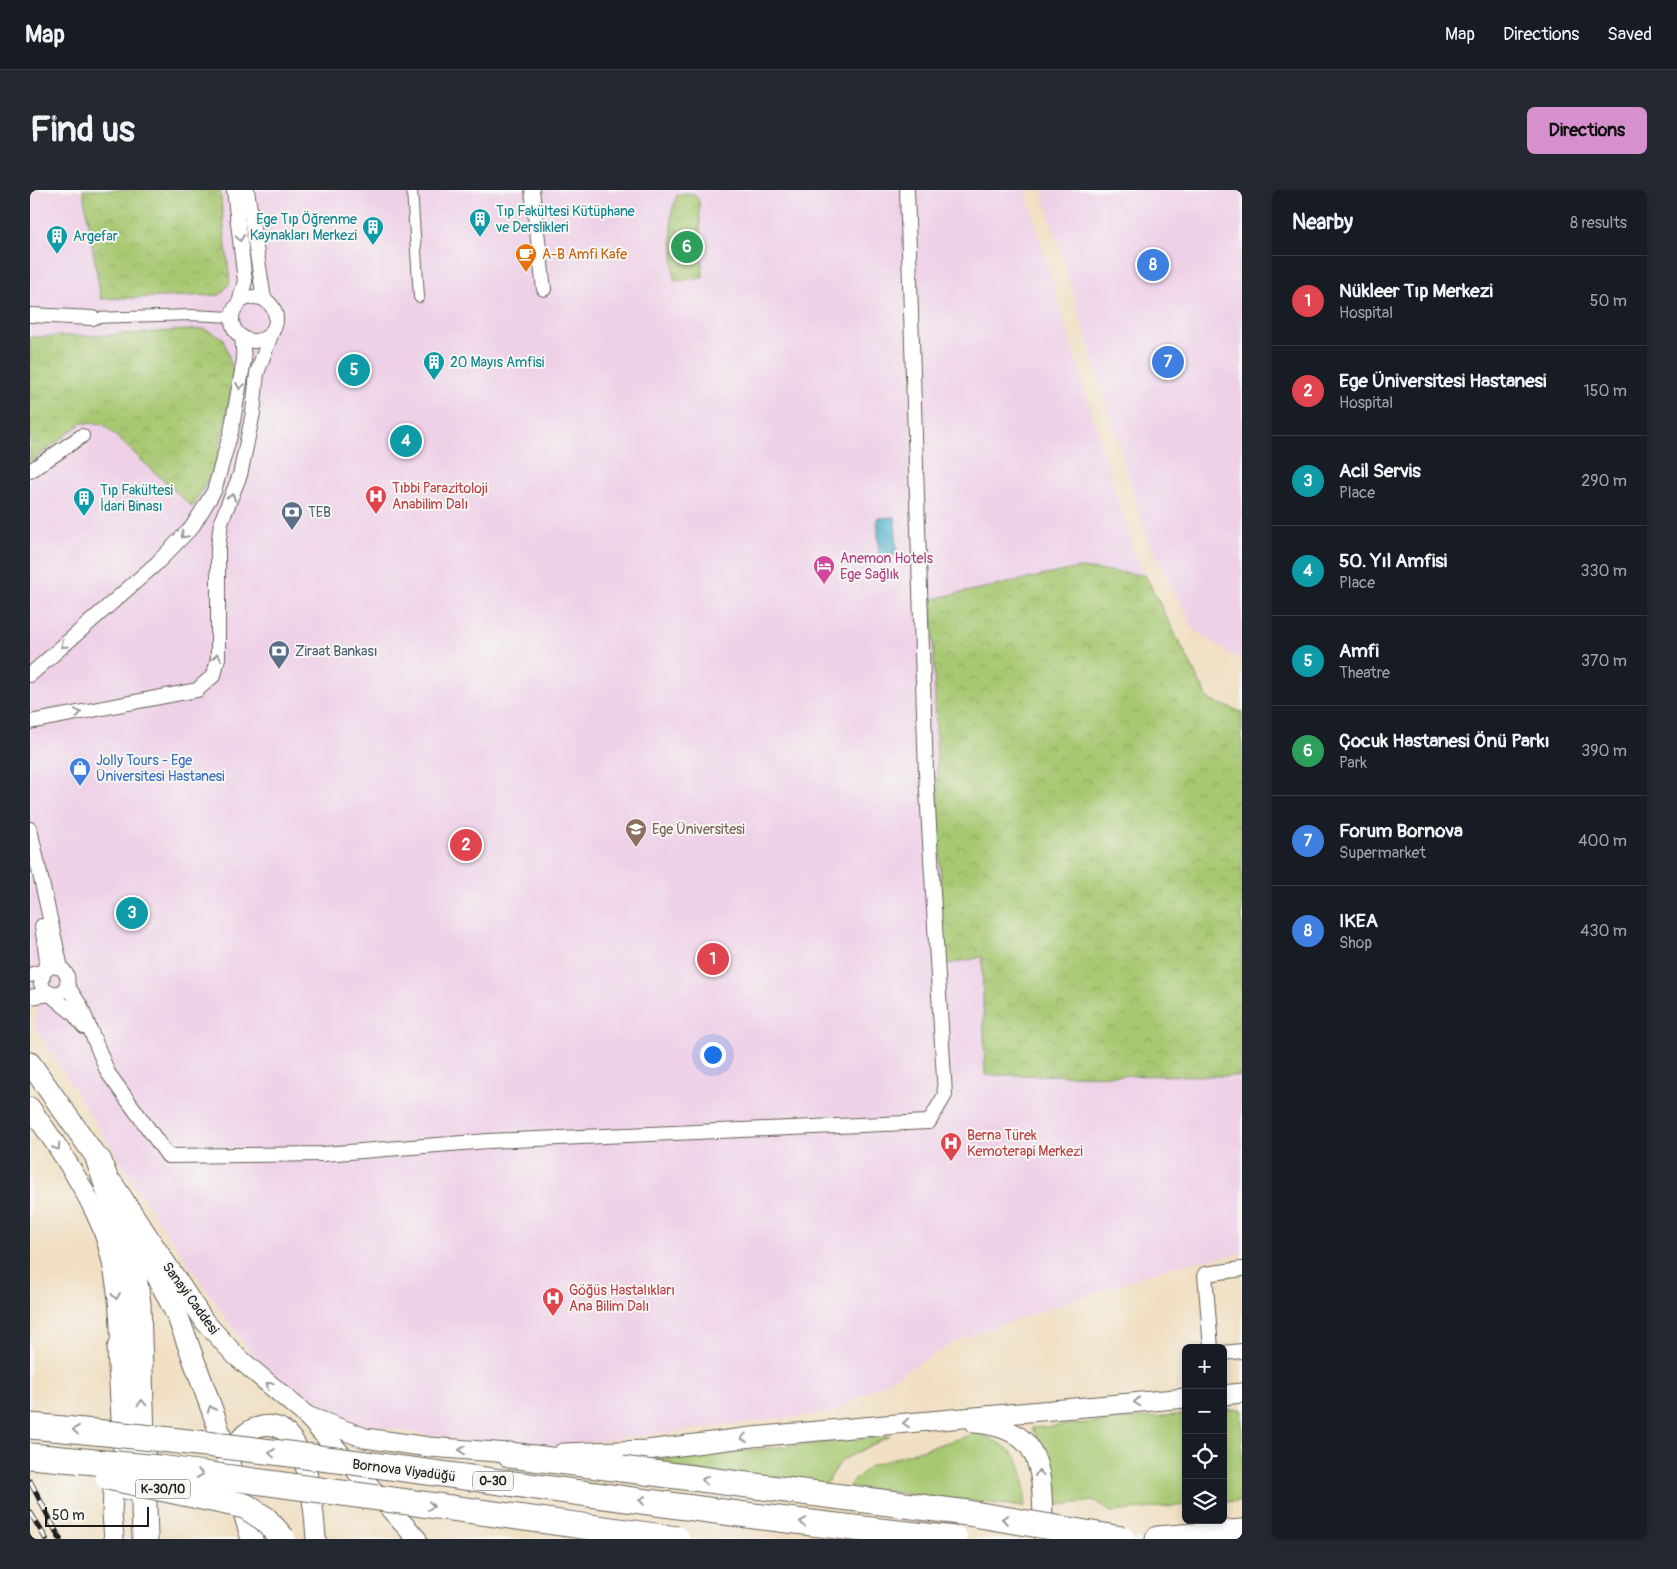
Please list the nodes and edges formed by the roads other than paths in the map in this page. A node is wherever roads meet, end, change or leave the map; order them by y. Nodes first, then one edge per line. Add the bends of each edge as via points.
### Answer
1 (234, 190) edge
2 (247, 190) edge
3 (412, 190) edge
4 (532, 190) edge
5 (907, 190) edge
6 (544, 289) dead end
7 (420, 297) dead end
8 (264, 299) junction
9 (239, 302) junction
10 (30, 315) edge
11 (232, 317) junction
12 (93, 318) joint
13 (272, 332) junction
14 (242, 337) junction
15 (82, 436) dead end
16 (30, 471) edge
17 (30, 675) edge
18 (30, 722) edge
19 (30, 829) edge
20 (30, 864) edge
21 (61, 968) junction
22 (37, 973) edge
23 (68, 985) junction
24 (50, 994) junction
25 (30, 997) edge
26 (92, 1038) junction
27 (30, 1063) edge
28 (30, 1107) edge
29 (99, 1161) junction
30 (1242, 1269) edge
31 (1211, 1344) edge
32 (120, 1349) junction
33 (1242, 1351) edge
34 (1227, 1353) edge
35 (1242, 1393) edge
36 (1227, 1395) edge
37 (1182, 1398) edge
38 (307, 1416) junction
39 (942, 1420) junction
40 (30, 1426) edge
41 (510, 1455) junction
42 (30, 1456) edge
43 (30, 1460) edge
44 (230, 1471) junction
45 (1242, 1532) edge
46 (114, 1539) edge
47 (129, 1539) edge
48 (145, 1539) edge
49 (252, 1539) edge
50 (283, 1539) edge
51 (316, 1539) edge
52 (417, 1539) edge
53 (677, 1539) edge
54 (956, 1539) edge
55 (1044, 1539) edge
56 (1122, 1539) edge
57 (1158, 1539) edge

1 -> 9 street via 245,281
2 - 8 street
3 - 7 street
4 - 6 street
5 - 26 street via 926,774 945,1095 929,1122 488,1142 324,1154 168,1156 108,1073
8 - 9 street via 248,297
8 - 13 street via 276,314
9 - 11 street
10 - 12 street
11 - 12 street
11 - 14 street via 233,327
13 - 14 street via 261,340
18 -> 13 street via 197,690 214,675 218,658 221,522 240,475 253,413 257,374
14 -> 17 street via 244,360 231,432 214,491 192,527 157,564
15 - 16 street
19 - 21 street
20 - 22 street via 47,950 47,960
21 - 22 street via 52,966
21 - 23 street via 68,976
22 - 24 street
23 - 24 street via 59,994
23 - 26 street via 80,1005
24 - 25 street
24 - 26 street via 74,1014
27 - 29 main road
28 -> 32 main road via 97,1216 110,1254
38 -> 29 main road, Sanayi Caddesi via 236,1356 205,1322
44 -> 29 main road via 215,1418 178,1317
48 -> 29 highway via 138,1304 131,1255
30 - 31 street via 1205,1274
32 - 46 main road via 112,1514
32 - 47 highway
33 - 34 street
35 - 36 main road
37 -> 39 main road
41 -> 38 main road via 365,1438
38 - 52 main road
39 -> 41 main road via 647,1450
55 -> 39 main road via 1038,1463 1030,1446 1007,1429
54 -> 40 highway, Bornova Viyadüğü / O-30, bridge
56 -> 41 highway, bridge via 968,1513
42 -> 53 highway, bridge via 160,1468
43 - 50 highway, K-30/10, bridge via 245,1506 265,1519
44 - 49 main road
44 - 51 main road via 237,1441 248,1432 269,1425 280,1428 300,1452 308,1471
45 - 57 highway

